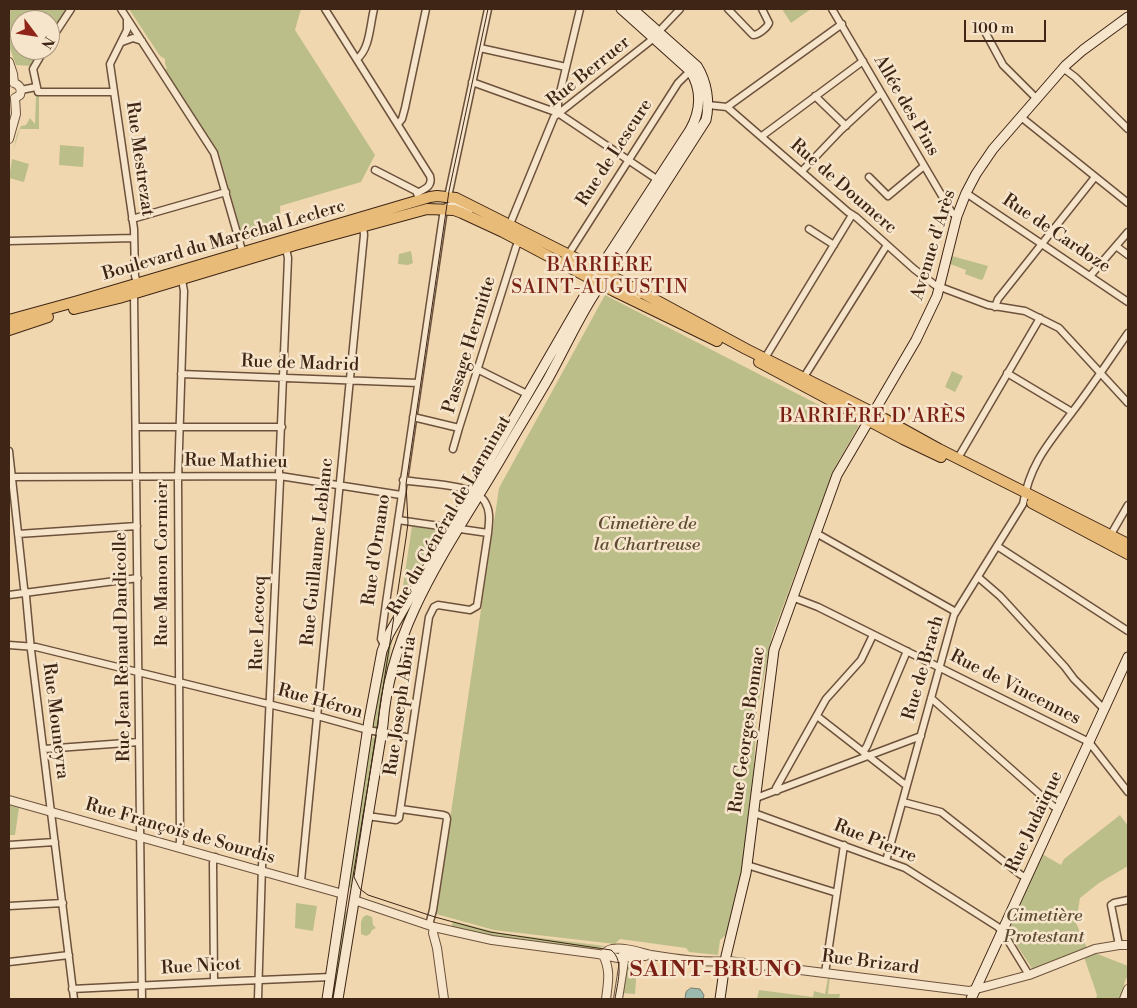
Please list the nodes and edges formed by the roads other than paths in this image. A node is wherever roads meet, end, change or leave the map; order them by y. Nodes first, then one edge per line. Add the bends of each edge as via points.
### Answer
1 (70, 9) edge
2 (120, 9) edge
3 (325, 9) edge
4 (374, 9) edge
5 (426, 9) edge
6 (488, 9) edge
7 (580, 9) edge
8 (621, 9) edge
9 (633, 9) edge
10 (680, 9) edge
11 (728, 9) edge
12 (762, 9) edge
13 (832, 9) edge
14 (643, 12) edge
15 (1128, 17) edge
16 (127, 19) junction
17 (842, 24) junction
18 (60, 25) edge
19 (983, 28) dead end
20 (656, 34) junction
21 (122, 42) junction
22 (143, 42) junction
23 (480, 48) junction
24 (357, 59) junction
25 (38, 60) edge
26 (863, 61) junction
27 (9, 62) edge
28 (566, 67) junction
29 (1063, 68) junction
30 (690, 71) junction
31 (472, 82) junction
32 (11, 84) edge
33 (36, 87) junction
34 (21, 90) junction
35 (114, 92) junction
36 (881, 93) junction
37 (815, 96) junction
38 (12, 97) edge
39 (1037, 99) junction
40 (708, 105) junction
41 (727, 107) junction
42 (558, 113) junction
43 (1021, 117) junction
44 (398, 124) junction
45 (846, 126) junction
46 (1128, 129) edge
47 (762, 136) junction
48 (9, 139) edge
49 (628, 161) junction
50 (924, 166) junction
51 (375, 170) dead end
52 (802, 171) junction
53 (869, 177) dead end
54 (1095, 177) junction
55 (658, 180) junction
56 (226, 192) junction
57 (966, 193) junction
58 (418, 197) junction
59 (448, 197) junction
60 (1128, 203) edge
61 (444, 209) junction
62 (852, 215) junction
63 (957, 216) junction
64 (132, 218) junction
65 (510, 224) junction
66 (363, 226) junction
67 (809, 229) dead end
68 (1128, 232) edge
69 (134, 238) junction
70 (9, 241) edge
71 (522, 243) junction
72 (285, 244) junction
73 (886, 244) junction
74 (1042, 244) junction
75 (834, 245) junction
76 (1116, 246) junction
77 (244, 253) junction
78 (568, 255) junction
79 (1128, 255) edge
80 (195, 276) junction
81 (1090, 276) junction
82 (600, 277) junction
83 (182, 280) junction
84 (137, 283) junction
85 (940, 287) junction
86 (145, 290) junction
87 (134, 294) junction
88 (1128, 302) edge
89 (995, 307) junction
90 (670, 312) junction
91 (1040, 318) junction
92 (9, 320) edge
93 (9, 330) edge
94 (1128, 334) edge
95 (765, 358) junction
96 (477, 369) junction
97 (1007, 373) junction
98 (1100, 373) junction
99 (181, 374) junction
100 (804, 377) junction
101 (283, 378) junction
102 (350, 381) junction
103 (418, 383) junction
104 (527, 394) junction
105 (1128, 403) edge
106 (1072, 412) junction
107 (413, 416) junction
108 (871, 417) junction
109 (136, 427) junction
110 (179, 427) junction
111 (282, 427) junction
112 (459, 428) junction
113 (453, 449) dead end
114 (9, 451) edge
115 (958, 458) junction
116 (136, 476) junction
117 (178, 476) junction
118 (280, 476) junction
119 (10, 477) edge
120 (403, 480) junction
121 (340, 485) junction
122 (475, 493) junction
123 (401, 494) junction
124 (1024, 495) junction
125 (1128, 505) edge
126 (398, 520) junction
127 (137, 526) junction
128 (454, 528) junction
129 (816, 532) junction
130 (488, 533) junction
131 (18, 534) junction
132 (1110, 536) junction
133 (1128, 544) edge
134 (997, 546) junction
135 (1128, 554) edge
136 (978, 577) junction
137 (138, 578) junction
138 (25, 592) junction
139 (9, 595) edge
140 (792, 597) junction
141 (956, 612) junction
142 (1128, 631) edge
143 (873, 635) junction
144 (9, 645) edge
145 (384, 645) junction
146 (31, 646) junction
147 (907, 651) junction
148 (1128, 657) edge
149 (939, 667) junction
150 (138, 672) junction
151 (179, 682) junction
152 (931, 698) junction
153 (270, 704) junction
154 (1104, 709) junction
155 (317, 716) junction
156 (816, 716) junction
157 (368, 730) junction
158 (382, 733) junction
159 (920, 736) junction
160 (411, 738) junction
161 (139, 742) junction
162 (1089, 742) junction
163 (44, 749) junction
164 (865, 754) junction
165 (907, 785) junction
166 (1128, 790) edge
167 (777, 791) junction
168 (756, 798) junction
169 (9, 800) edge
170 (903, 802) junction
171 (401, 809) junction
172 (1059, 809) junction
173 (51, 812) junction
174 (754, 812) junction
175 (367, 816) junction
176 (140, 837) junction
177 (55, 842) junction
178 (844, 845) junction
179 (9, 846) edge
180 (178, 847) junction
181 (215, 858) junction
182 (886, 861) junction
183 (747, 865) junction
184 (262, 871) junction
185 (1027, 878) junction
186 (301, 881) junction
187 (837, 893) junction
188 (343, 894) junction
189 (354, 900) junction
190 (1128, 900) edge
191 (63, 903) junction
192 (9, 906) edge
193 (435, 927) junction
194 (1002, 932) junction
195 (1118, 945) junction
196 (1128, 945) edge
197 (619, 949) junction
198 (69, 955) junction
199 (603, 955) junction
200 (652, 955) junction
201 (624, 958) junction
202 (725, 961) junction
203 (9, 962) edge
204 (825, 973) junction
205 (1029, 975) junction
206 (331, 978) junction
207 (258, 980) junction
208 (214, 982) junction
209 (142, 985) junction
210 (72, 989) junction
211 (978, 989) junction
212 (1128, 989) edge
213 (74, 999) edge
214 (142, 999) edge
215 (258, 999) edge
216 (327, 999) edge
217 (338, 999) edge
218 (444, 999) edge
219 (606, 999) edge
220 (618, 999) edge
221 (720, 999) edge
222 (971, 999) edge
223 (1124, 999) edge

1 - 18 street
2 - 16 street
3 - 24 street
4 - 24 street via 364,51
5 - 44 street via 405,108
6 - 23 street
7 - 28 street
8 - 20 main road
9 - 14 main road
10 - 20 street, Rue Berruer
11 - 12 street via 756,35 769,23
13 - 17 street, Allée des Pins
14 - 20 main road
15 - 29 main road, Avenue d'Arès
16 - 21 street, Rue Mestrezat
16 - 22 street
17 - 26 street, Allée des Pins
17 - 41 street
19 - 39 street via 1003,65
20 - 30 main road
20 - 40 main road via 697,66 703,78
20 - 42 street, Rue Berruer
21 - 22 street via 133,38
21 - 35 street, Rue Mestrezat via 110,63
22 - 56 street via 214,153
23 - 28 street
23 - 31 street
24 - 44 street
25 - 33 street via 33,69
26 - 36 street, Allée des Pins
26 - 37 street
27 - 32 street via 13,74
28 - 42 street
29 - 39 main road, Avenue d'Arès
29 - 46 street
30 - 49 street, Rue de Lescure via 678,83
30 - 55 main road via 698,90 698,116
31 - 42 street
31 - 59 street
32 - 34 street
33 - 34 street
33 - 35 street via 40,93
34 - 38 street via 20,95
35 - 64 street, Rue Mestrezat
36 - 45 street
36 - 50 street, Allée des Pins
37 - 45 street
37 - 47 street
38 - 48 street via 16,114
39 - 43 main road, Avenue d'Arès
40 - 41 street
40 - 82 main road via 703,125
41 - 47 street, Rue de Doumerc
42 - 49 street
42 - 65 street, Rue Berruer
43 - 54 street
43 - 57 main road, Avenue d'Arès via 993,149
44 - 58 street via 430,176 431,184
45 - 52 street
47 - 52 street, Rue de Doumerc
49 - 55 street
49 - 78 street, Rue de Lescure
50 - 53 street via 888,196
50 - 63 street, Allée des Pins via 952,214
51 - 58 street
52 - 62 street, Rue de Doumerc
54 - 60 street
54 - 74 street
55 - 82 main road
56 - 64 street
56 - 77 street
57 - 63 main road, Avenue d'Arès
57 - 74 street, Rue de Cardoze
58 - 59 main road, Boulevard du Maréchal Leclerc
58 - 72 main road, Boulevard du Maréchal Leclerc
59 - 65 main road via 463,200
61 - 65 street via 458,205 486,218
61 - 66 main road, Boulevard du Maréchal Leclerc via 428,209
61 - 71 main road via 454,210
61 - 103 street, Rue d'Ornano
62 - 73 street, Rue de Doumerc
62 - 75 street
63 - 85 main road, Avenue d'Arès
64 - 69 street, Rue Mestrezat
65 - 78 main road
66 - 72 main road, Boulevard du Maréchal Leclerc
66 - 102 street, Rue Guillaume Leblanc
67 - 75 street
68 - 76 street
69 - 70 street
69 - 84 street, Rue Mestrezat
71 - 82 main road
71 - 96 street, Passage Hermitte
72 - 77 main road, Boulevard du Maréchal Leclerc
72 - 80 main road, Boulevard du Maréchal Leclerc
72 - 101 street, Rue Lecocq via 288,258
73 - 85 street, Rue de Doumerc
73 - 100 street
74 - 81 street, Rue de Cardoze
74 - 89 street
75 - 95 street
76 - 79 street
76 - 81 street
77 - 80 street via 239,259
77 - 84 main road, Boulevard du Maréchal Leclerc
78 - 82 main road
80 - 83 main road, Boulevard du Maréchal Leclerc
81 - 88 street, Rue de Cardoze
82 - 90 main road
82 - 104 main road, Rue du Général de Larminat
82 - 122 main road, Rue du Général de Larminat via 548,378
83 - 86 main road, Boulevard du Maréchal Leclerc
83 - 99 street, Rue Manon Cormier
84 - 86 street
84 - 92 main road, Boulevard du Maréchal Leclerc
85 - 89 street, Rue de Doumerc
85 - 108 main road, Avenue d'Arès via 916,340
86 - 87 main road, Boulevard du Maréchal Leclerc
87 - 93 main road, Boulevard du Maréchal Leclerc
87 - 109 street, Rue Jean Renaud Dandicolle
89 - 91 street, Rue de Doumerc via 1018,309
90 - 95 main road
90 - 108 main road
91 - 97 street
91 - 98 street, Rue de Doumerc via 1059,328
94 - 98 street, Rue de Brach
95 - 100 main road
96 - 104 street
96 - 112 street, Passage Hermitte
97 - 106 street
97 - 115 street
98 - 105 street, Rue de Doumerc
98 - 106 street, Rue de Brach
99 - 101 street, Rue de Madrid
99 - 110 street, Rue Manon Cormier
100 - 108 main road
101 - 102 street, Rue de Madrid
101 - 111 street, Rue Lecocq
102 - 103 street, Rue de Madrid
102 - 121 street, Rue Guillaume Leblanc
103 - 107 street, Rue d'Ornano
104 - 122 main road, Rue du Général de Larminat
106 - 124 street, Rue de Brach via 1043,450
107 - 112 street, Passage Hermitte
107 - 120 street, Rue d'Ornano
108 - 115 main road
108 - 124 main road
108 - 129 main road, Rue Georges Bonnac via 837,475
109 - 110 street
109 - 116 street, Rue Jean Renaud Dandicolle
110 - 111 street
110 - 117 street, Rue Manon Cormier
111 - 118 street, Rue Lecocq
112 - 113 street, Passage Hermitte
114 - 119 street, Rue Mouneyra
115 - 124 main road
116 - 117 street, Rue Mathieu
116 - 119 street, Rue Mathieu
116 - 127 street, Rue Jean Renaud Dandicolle
117 - 118 street, Rue Mathieu
117 - 151 street, Rue Manon Cormier
118 - 121 street, Rue Mathieu
118 - 153 street, Rue Lecocq
119 - 131 street, Rue Mouneyra
120 - 122 street
120 - 123 street, Rue d'Ornano
121 - 123 street, Rue Mathieu
121 - 155 street, Rue Guillaume Leblanc
122 - 128 main road, Rue du Général de Larminat
122 - 130 street via 485,501 489,511
123 - 126 street, Rue d'Ornano
124 - 132 main road
124 - 134 street, Rue de Brach via 1023,504
124 - 135 main road
125 - 132 street
126 - 128 street
126 - 145 street, Rue d'Ornano via 381,639
127 - 131 street
127 - 137 street, Rue Jean Renaud Dandicolle
128 - 130 street
128 - 145 main road, Rue du Général de Larminat
128 - 158 main road, Rue du Général de Larminat via 402,634 389,680
129 - 140 main road, Rue Georges Bonnac
129 - 141 street
130 - 160 street, Rue Joseph Abria via 475,608 438,605 431,612
131 - 138 street, Rue Mouneyra
132 - 133 main road
134 - 136 street, Rue de Brach
134 - 142 street
136 - 141 street, Rue de Brach
136 - 154 street via 1000,596
137 - 138 street
137 - 150 street, Rue Jean Renaud Dandicolle
138 - 139 street
138 - 146 street, Rue Mouneyra
140 - 143 street, Rue de Vincennes
140 - 168 main road, Rue Georges Bonnac via 772,660
141 - 149 street, Rue de Brach
143 - 147 street, Rue de Vincennes
143 - 156 street via 861,660 826,699
144 - 146 street, Rue Héron
145 - 157 main road, Rue d'Ornano
146 - 150 street, Rue Héron
146 - 163 street, Rue Mouneyra
147 - 149 street, Rue de Vincennes
147 - 164 street
148 - 154 main road, Rue Judaïque
149 - 152 street, Rue de Brach
149 - 162 street, Rue de Vincennes
150 - 151 street, Rue Héron
150 - 161 street, Rue Jean Renaud Dandicolle
151 - 153 street, Rue Héron
151 - 180 street, Rue Manon Cormier
152 - 159 street, Rue de Brach
152 - 172 street
153 - 155 street, Rue Héron
153 - 184 street, Rue Lecocq
154 - 162 main road, Rue Judaïque
155 - 157 street, Rue Héron
155 - 186 street, Rue Guillaume Leblanc
156 - 164 street
156 - 167 street
157 - 158 street, Rue Héron
157 - 188 main road, Rue d'Ornano
158 - 160 street, Rue Héron
158 - 175 main road, Rue du Général de Larminat
159 - 164 street
159 - 165 street, Rue de Brach
160 - 171 street, Rue Joseph Abria
161 - 163 street
161 - 176 street, Rue Jean Renaud Dandicolle
162 - 166 street
162 - 172 main road, Rue Judaïque
163 - 173 street, Rue Mouneyra
164 - 165 street
164 - 167 street
165 - 170 street, Rue de Brach
167 - 168 street
168 - 174 main road, Rue Georges Bonnac
169 - 173 street, Rue François de Sourdis
170 - 182 street, Rue de Brach
170 - 185 street via 941,812
171 - 175 street via 396,820
171 - 193 street via 446,816 447,819 433,910
172 - 185 main road, Rue Judaïque
173 - 176 street, Rue François de Sourdis
173 - 177 street, Rue Mouneyra
174 - 178 street, Rue Pierre
174 - 183 main road, Rue Georges Bonnac
175 - 189 main road, Rue du Général de Larminat
176 - 180 street, Rue François de Sourdis
176 - 209 street, Rue Jean Renaud Dandicolle
177 - 179 street
177 - 191 street, Rue Mouneyra
178 - 182 street, Rue Pierre
178 - 187 street
180 - 181 street, Rue François de Sourdis
181 - 184 street, Rue François de Sourdis
181 - 208 street
182 - 194 street, Rue Pierre via 905,868
183 - 187 street
183 - 202 main road, Rue Georges Bonnac
184 - 186 street, Rue François de Sourdis
184 - 207 street, Rue Lecocq
185 - 194 main road, Rue Judaïque
186 - 188 street, Rue François de Sourdis
187 - 204 street
188 - 206 main road, Rue d'Ornano
189 - 193 street
189 - 217 main road, Rue du Général de Larminat
190 - 195 street via 1111,905
191 - 192 street
191 - 198 street, Rue Mouneyra
193 - 199 street via 492,940
193 - 218 street
194 - 205 street
194 - 211 main road, Rue Judaïque
195 - 196 street, Rue Brizard
195 - 205 street, Rue Brizard via 1095,949
197 - 199 street via 608,950
197 - 200 street
197 - 201 street
198 - 203 street
198 - 210 street, Rue Mouneyra
199 - 201 street
199 - 219 street via 609,970
200 - 201 street
200 - 202 street, Rue Brizard
201 - 220 street
202 - 204 street, Rue Brizard
202 - 221 main road, Rue Georges Bonnac
204 - 211 street, Rue Brizard via 968,991
205 - 211 street, Rue Brizard
206 - 207 street, Rue Nicot
206 - 216 main road, Rue d'Ornano
207 - 208 street, Rue Nicot
207 - 215 street, Rue Lecocq
208 - 209 street, Rue Nicot
209 - 210 street, Rue Nicot
209 - 214 street, Rue Jean Renaud Dandicolle
210 - 213 street, Rue Mouneyra
211 - 222 main road, Rue Judaïque
212 - 223 street

